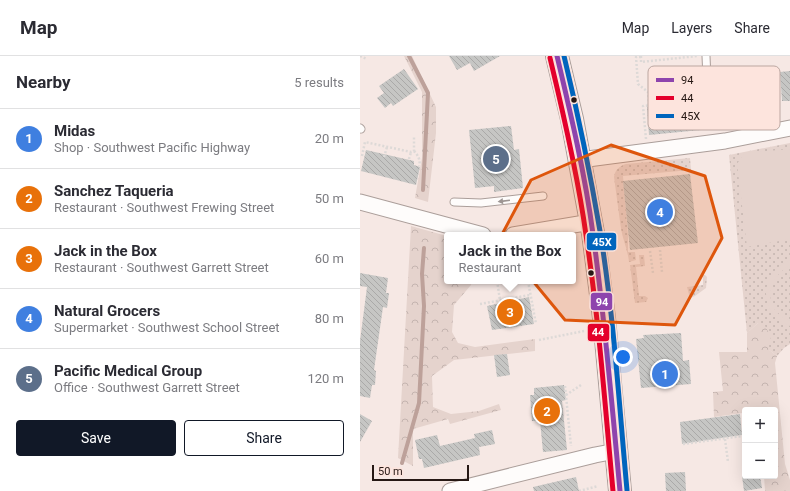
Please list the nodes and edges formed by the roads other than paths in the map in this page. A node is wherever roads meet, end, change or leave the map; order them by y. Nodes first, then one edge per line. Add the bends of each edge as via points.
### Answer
1 (558, 56) edge
2 (706, 56) edge
3 (706, 66) edge
4 (790, 128) edge
5 (580, 160) junction
6 (543, 196) dead end
7 (360, 202) edge
8 (454, 202) dead end
9 (592, 222) junction
10 (472, 232) edge
11 (531, 232) edge
12 (616, 451) junction
13 (453, 491) edge
14 (620, 491) edge

1 - 5 highway
2 - 3 lane
4 - 5 street via 725,141
5 - 9 highway
6 -> 8 lane via 481,203
7 - 10 street
9 - 11 street
9 - 12 highway
12 - 13 street
12 - 14 highway

